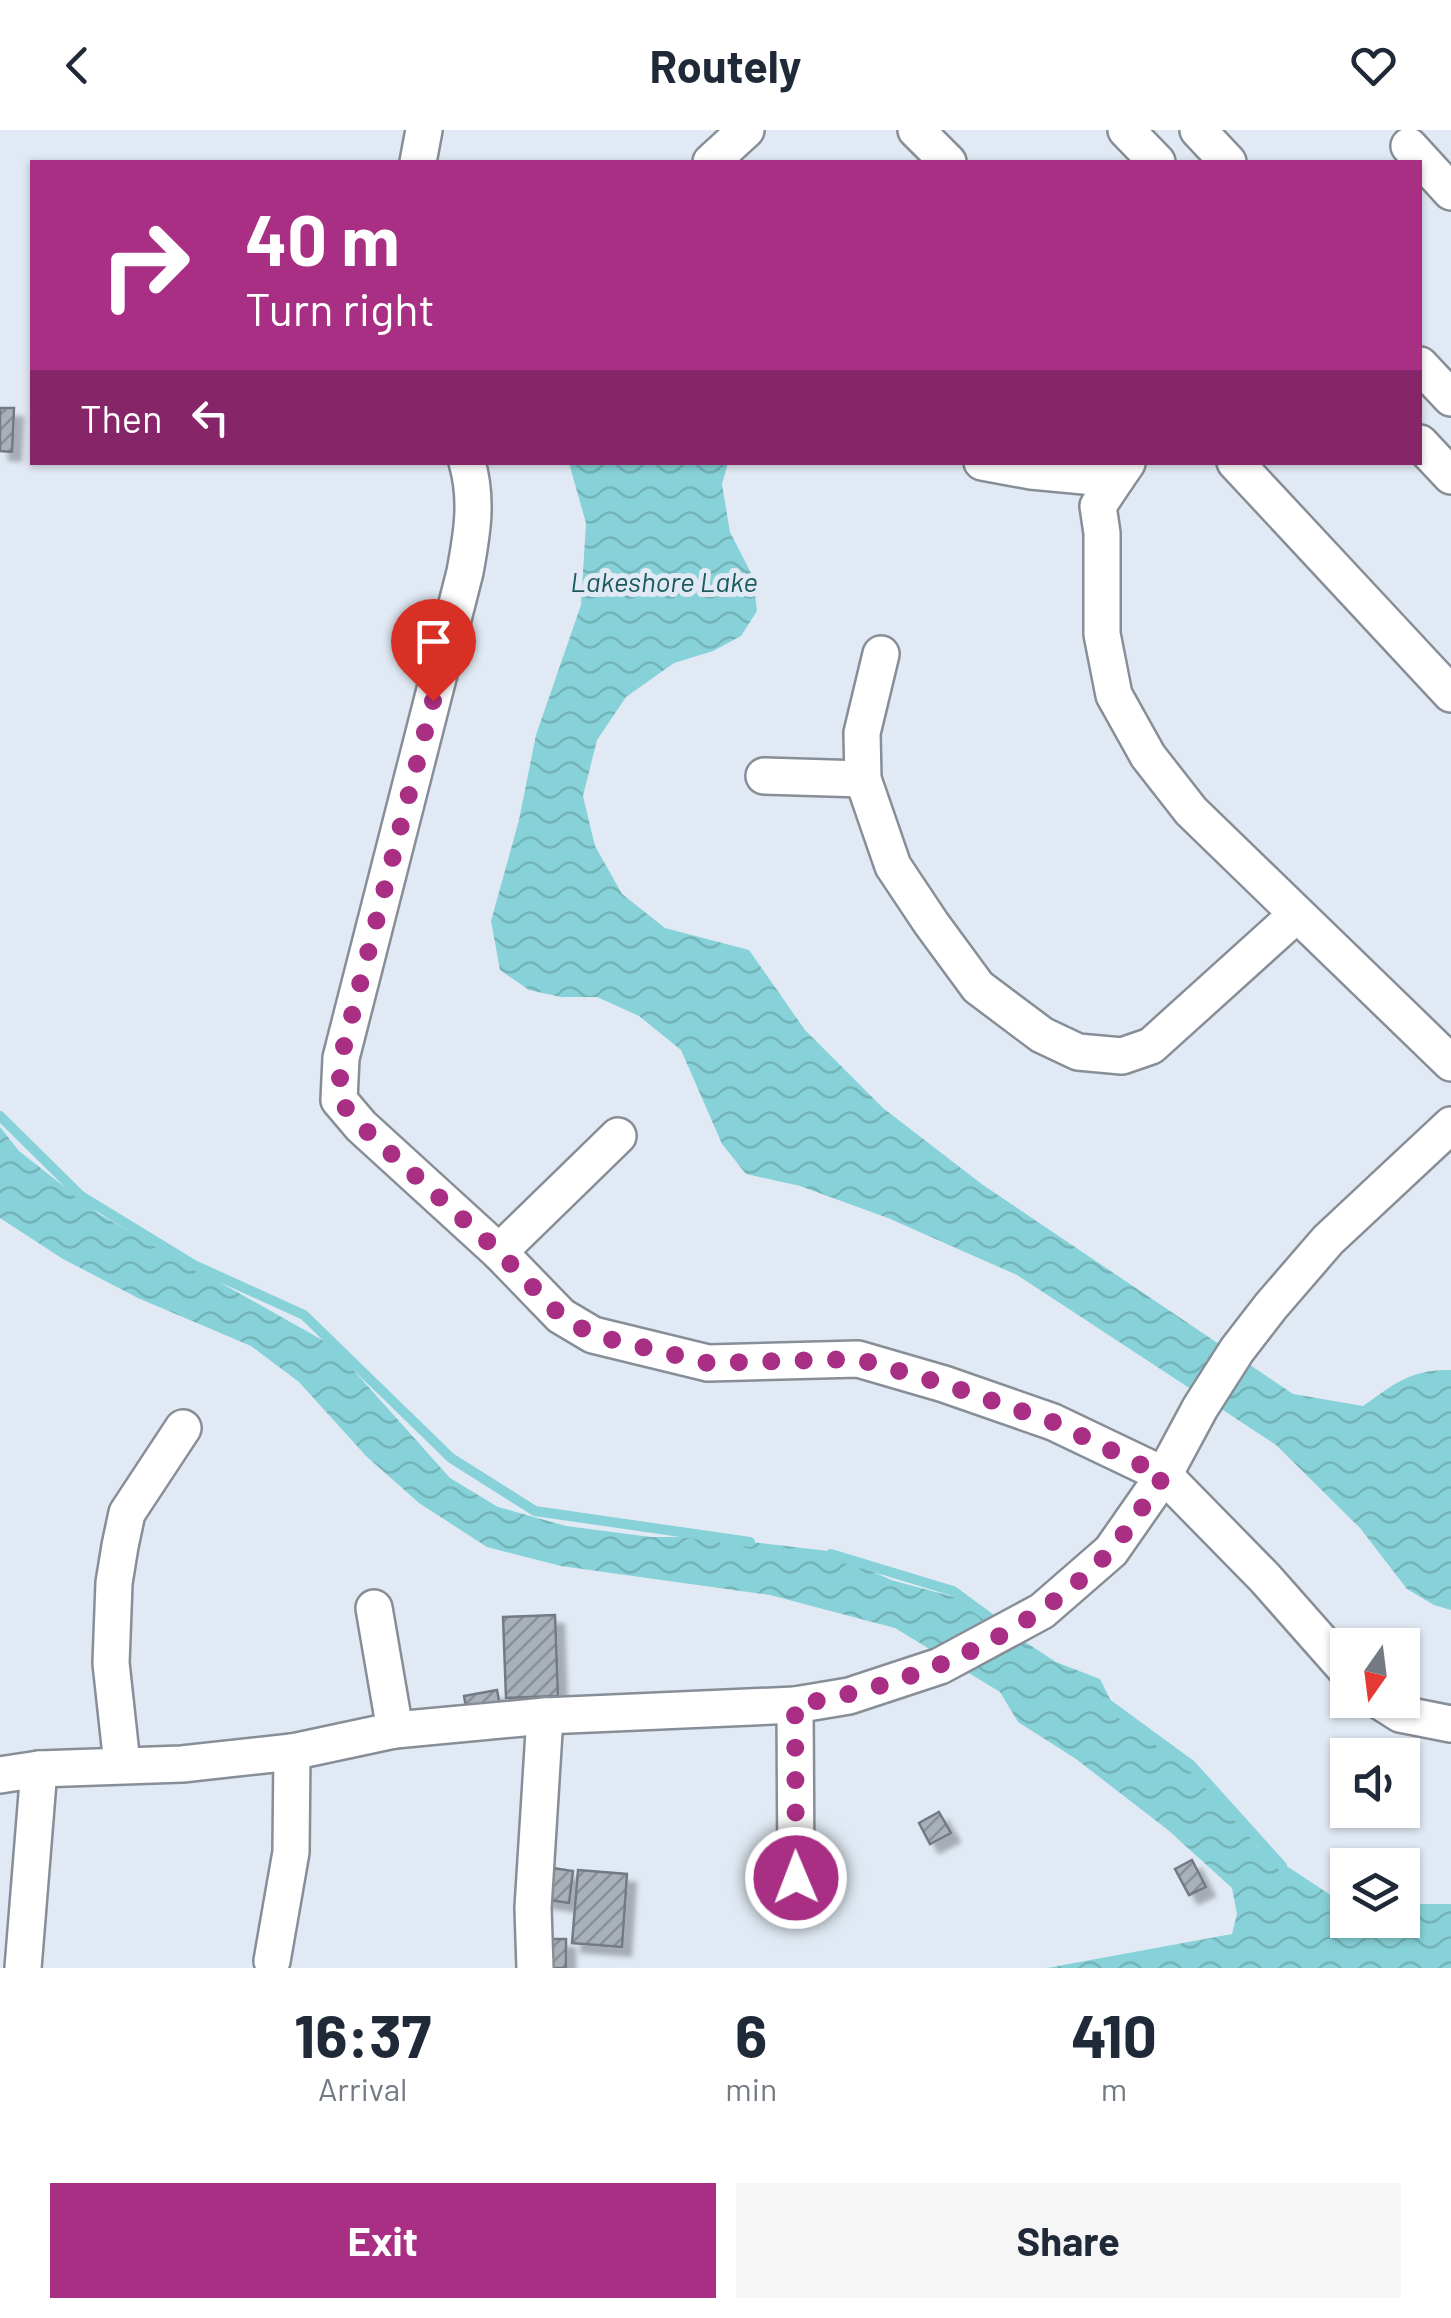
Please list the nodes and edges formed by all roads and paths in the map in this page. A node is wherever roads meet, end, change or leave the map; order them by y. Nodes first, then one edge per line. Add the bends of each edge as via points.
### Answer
1 (424, 130) edge
2 (746, 130) edge
3 (916, 130) edge
4 (1126, 130) edge
5 (1198, 130) edge
6 (1410, 146) dead end
7 (418, 160) edge
8 (713, 160) edge
9 (946, 160) edge
10 (1155, 160) edge
11 (1226, 160) edge
12 (1451, 192) edge
13 (1422, 367) edge
14 (1451, 398) edge
15 (1422, 445) edge
16 (468, 465) edge
17 (998, 465) edge
18 (1238, 465) edge
19 (1122, 471) edge
20 (1451, 476) edge
21 (882, 654) dead end
22 (1451, 694) edge
23 (764, 776) dead end
24 (864, 779) junction
25 (1296, 915) junction
26 (1451, 1063) edge
27 (1451, 1125) edge
28 (618, 1136) dead end
29 (499, 1252) junction
30 (183, 1428) dead end
31 (1164, 1476) junction
32 (374, 1608) dead end
33 (1330, 1652) edge
34 (795, 1705) junction
35 (544, 1716) junction
36 (1420, 1718) edge
37 (1451, 1724) edge
38 (395, 1730) junction
39 (292, 1752) junction
40 (122, 1764) junction
41 (39, 1769) junction
42 (0, 1775) edge
43 (796, 1878) dead end
44 (272, 1961) dead end
45 (22, 1968) edge
46 (535, 1968) edge

1 - 7 street
2 - 8 street
3 - 9 street
4 - 10 street
5 - 11 street
6 - 12 street
13 - 14 street
15 - 20 street
16 - 29 street via 474,523 465,572 341,1058 339,1100
17 - 19 street
18 - 22 street
19 - 25 street via 1098,506 1102,634 1114,695 1148,756 1191,811
21 - 24 street via 862,733
23 - 24 street
24 - 25 street via 893,866 978,987 1042,1035 1078,1052 1122,1056 1151,1046
25 - 26 street
27 - 31 street via 1328,1240 1237,1350
28 - 29 street
29 - 31 street via 561,1316 593,1335 708,1363 858,1359 1053,1422
30 - 40 street via 127,1513 120,1546 112,1663
31 - 33 street
31 - 34 street via 1111,1550 1042,1611 940,1666 849,1696
32 - 38 street
34 - 35 street
34 - 43 street
35 - 38 street
35 - 46 street via 532,1908
36 - 37 street
38 - 39 street
39 - 40 street
39 - 44 street via 291,1852
40 - 41 street
41 - 42 street
41 - 45 street

